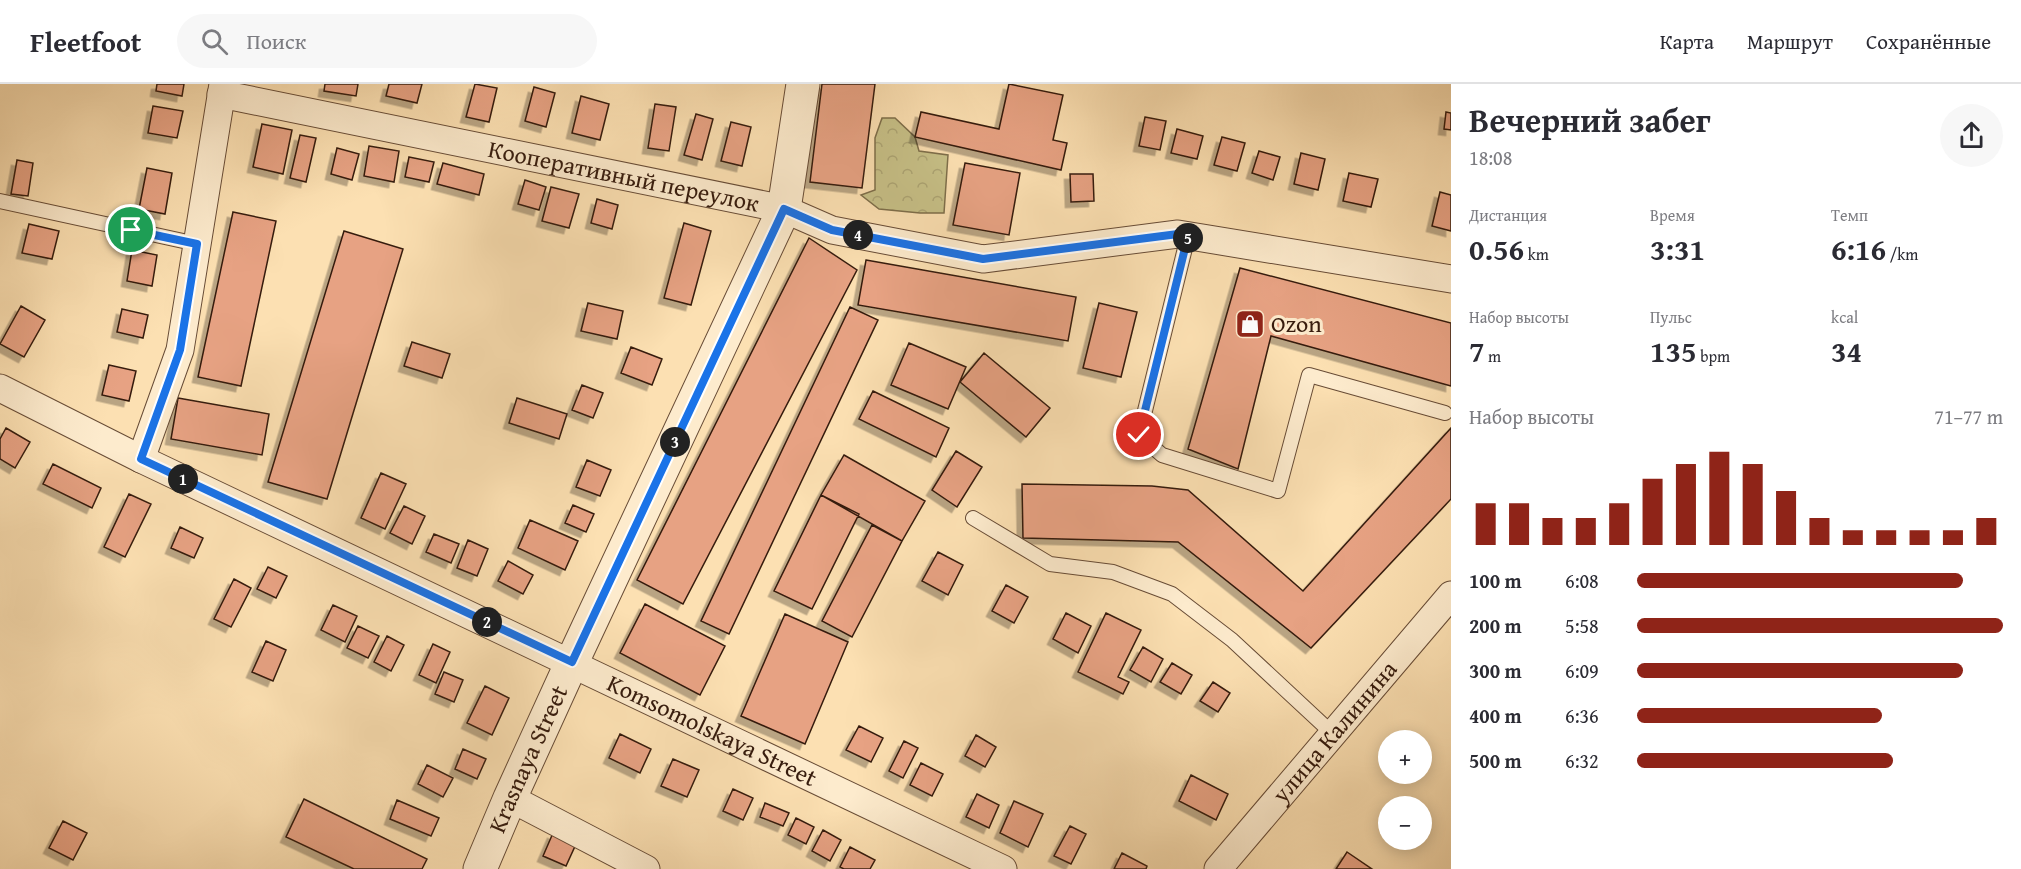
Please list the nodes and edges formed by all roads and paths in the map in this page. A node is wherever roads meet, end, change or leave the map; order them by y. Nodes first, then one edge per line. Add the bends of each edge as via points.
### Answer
1 (803, 84) edge
2 (222, 89) edge
3 (0, 201) edge
4 (784, 209) junction
5 (1188, 236) junction
6 (197, 244) junction
7 (1451, 279) edge
8 (0, 388) edge
9 (1445, 413) dead end
10 (141, 459) junction
11 (973, 518) dead end
12 (1451, 594) edge
13 (572, 662) junction
14 (1333, 734) junction
15 (510, 798) junction
16 (1224, 868) edge
17 (480, 869) edge
18 (646, 869) edge
19 (1003, 869) edge

1 - 4 street, Krasnaya Street
2 - 4 street, Кооперативный переулок
2 - 6 street
3 - 6 lane
4 - 5 street, Кооперативный переулок via 832,230 983,259 1178,234
4 - 13 street, Krasnaya Street
5 - 7 street, Кооперативный переулок
5 - 9 lane via 1139,435 1162,455 1278,491 1309,375
6 - 10 street via 180,350
8 - 10 street, Komsomolskaya Street
10 - 13 street, Komsomolskaya Street
11 - 14 lane via 1050,564 1113,572 1172,594 1232,640
12 - 14 street, улица Калинина
13 - 15 street, Krasnaya Street
13 - 19 street, Komsomolskaya Street
14 - 16 street, улица Калинина
15 - 17 street, Krasnaya Street
15 - 18 street

